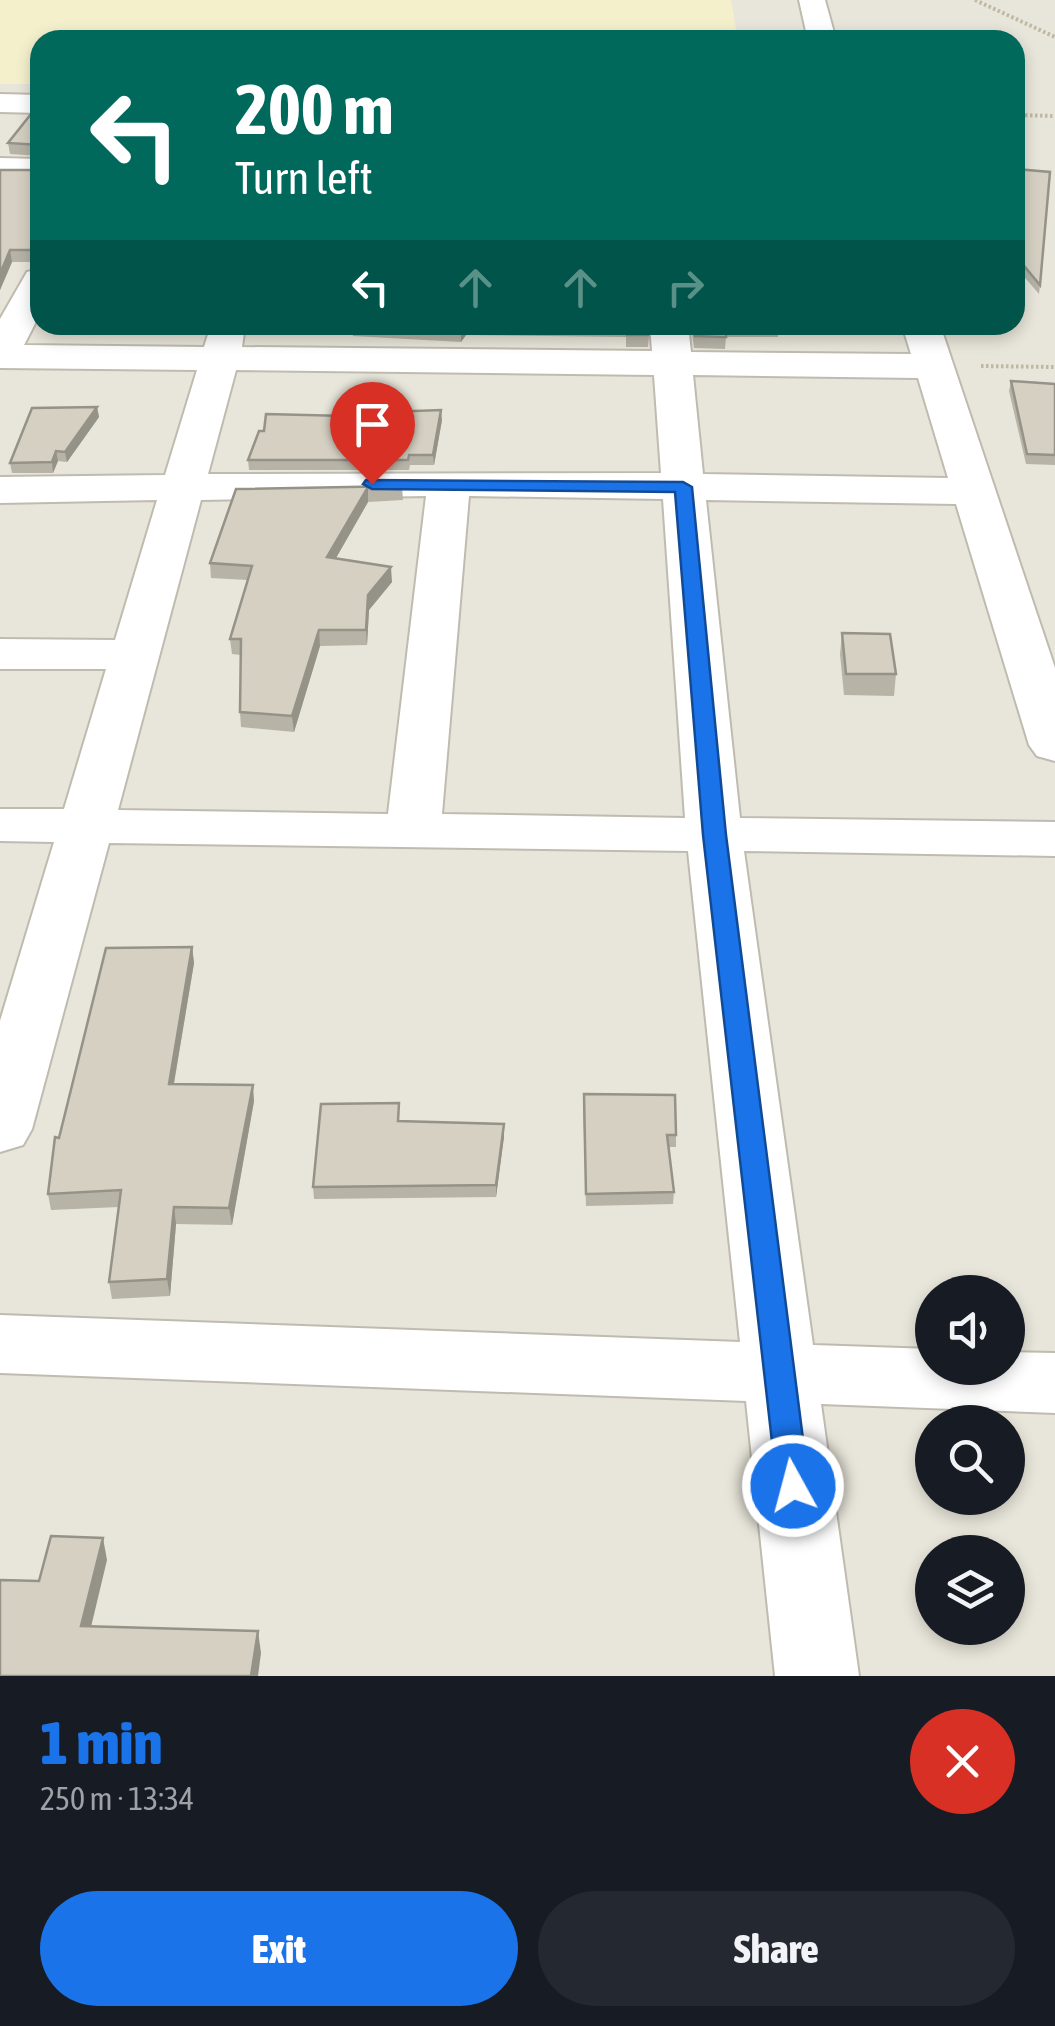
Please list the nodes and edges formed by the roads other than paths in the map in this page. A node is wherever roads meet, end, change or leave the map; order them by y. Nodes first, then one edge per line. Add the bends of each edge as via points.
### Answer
1 (812, 0) edge
2 (820, 30) edge
3 (0, 103) edge
4 (30, 104) edge
5 (0, 168) edge
6 (30, 168) edge
7 (30, 275) edge
8 (224, 342) edge
9 (440, 343) edge
10 (670, 344) edge
11 (928, 346) edge
12 (0, 355) edge
13 (449, 483) junction
14 (180, 485) junction
15 (683, 487) junction
16 (0, 490) edge
17 (974, 491) junction
18 (0, 654) edge
19 (134, 655) junction
20 (1055, 745) edge
21 (0, 825) edge
22 (86, 826) junction
23 (413, 831) junction
24 (714, 835) junction
25 (1055, 839) edge
26 (0, 1129) edge
27 (0, 1344) edge
28 (778, 1372) junction
29 (1055, 1383) edge
30 (818, 1676) edge

1 - 2 street
3 - 4 street
5 - 6 street
7 - 12 street
8 - 9 street
8 - 12 street
8 - 14 street
9 - 10 street
10 - 11 street
10 - 15 street
11 - 17 street
13 - 14 street
13 - 15 street
13 - 23 street
14 - 16 street
14 - 19 street
15 - 17 street
15 - 24 street
17 - 20 street
18 - 19 street
19 - 22 street
21 - 22 street
22 - 23 street
22 - 26 street
23 - 24 street
24 - 25 street
24 - 28 street
27 - 28 street
28 - 29 street
28 - 30 street

